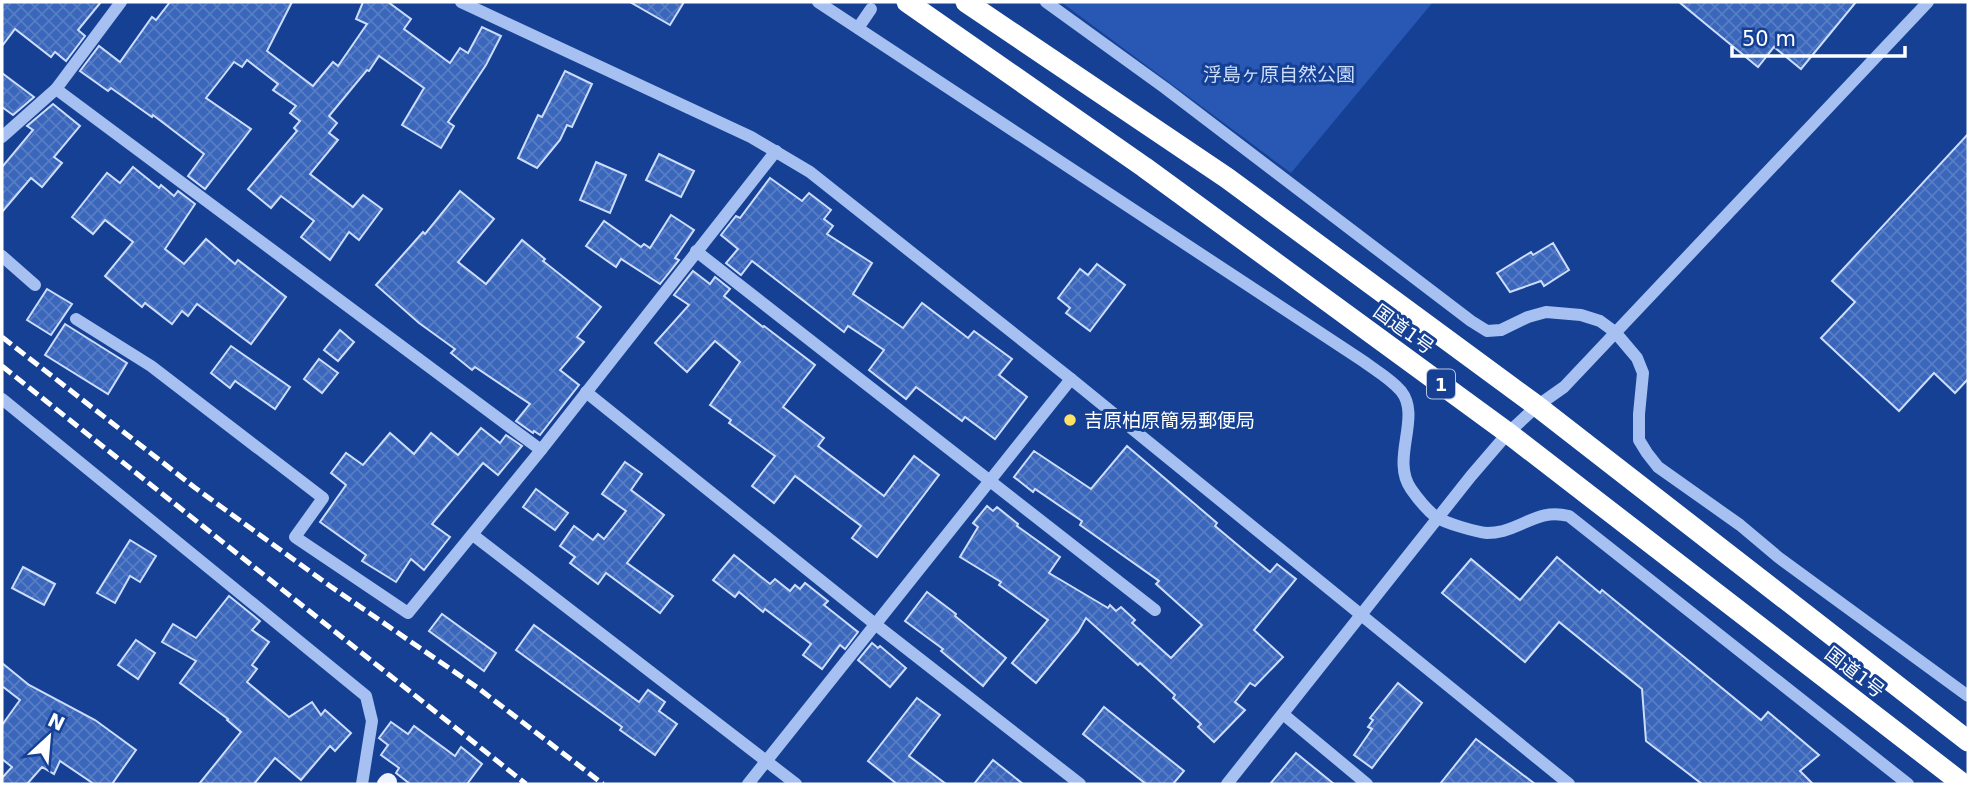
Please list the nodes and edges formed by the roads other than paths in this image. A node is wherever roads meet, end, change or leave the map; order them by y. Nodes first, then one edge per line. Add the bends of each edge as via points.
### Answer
1 (121, 2) edge
2 (461, 2) edge
3 (818, 2) edge
4 (907, 2) edge
5 (966, 2) edge
6 (1045, 2) edge
7 (1928, 2) edge
8 (871, 9) dead end
9 (858, 28) junction
10 (56, 89) junction
11 (2, 137) edge
12 (776, 151) junction
13 (696, 251) junction
14 (2, 256) edge
15 (35, 285) dead end
16 (76, 319) dead end
17 (1615, 332) junction
18 (1071, 379) junction
19 (586, 392) junction
20 (2, 398) edge
21 (1537, 406) junction
22 (1508, 433) junction
23 (541, 450) junction
24 (990, 480) junction
25 (1438, 519) junction
26 (473, 535) junction
27 (1155, 610) dead end
28 (1363, 615) junction
29 (875, 624) junction
30 (1968, 696) edge
31 (1283, 714) junction
32 (1968, 741) edge
33 (766, 760) junction
34 (362, 784) edge
35 (748, 784) edge
36 (796, 784) edge
37 (1080, 784) edge
38 (1227, 784) edge
39 (1367, 784) edge
40 (1569, 784) edge
41 (1908, 784) edge
42 (1963, 784) edge

1 - 10 street
2 - 12 street
3 - 9 street
4 - 22 highway, 国道1号 / 1 via 1155,175
5 - 21 highway, 国道1号 / 1 via 1227,178
6 - 17 street via 1487,331 1546,312 1581,315
7 - 17 street
8 - 9 street
9 - 25 street via 1363,361 1400,390 1408,414 1402,464 1408,485
10 - 11 street
10 - 23 street
12 - 13 street
12 - 18 street via 810,172
13 - 19 street
13 - 24 street
14 - 15 street
16 - 26 street via 150,366 323,498 295,537 408,613
17 - 21 street via 1564,387
17 - 30 street via 1637,358 1643,373 1639,440 1658,467
18 - 24 street
18 - 28 street
19 - 23 street
19 - 29 street
20 - 34 street via 366,696 372,722
21 - 22 street
21 - 32 highway, 国道1号 / 1
22 - 25 street
22 - 42 highway, 国道1号 / 1
23 - 26 street
24 - 27 street
24 - 29 street
25 - 28 street
25 - 41 street via 1488,533 1545,514 1569,516
26 - 33 street
28 - 31 street
28 - 40 street
29 - 33 street
29 - 37 street
31 - 38 street
31 - 39 street
33 - 35 street
33 - 36 street

